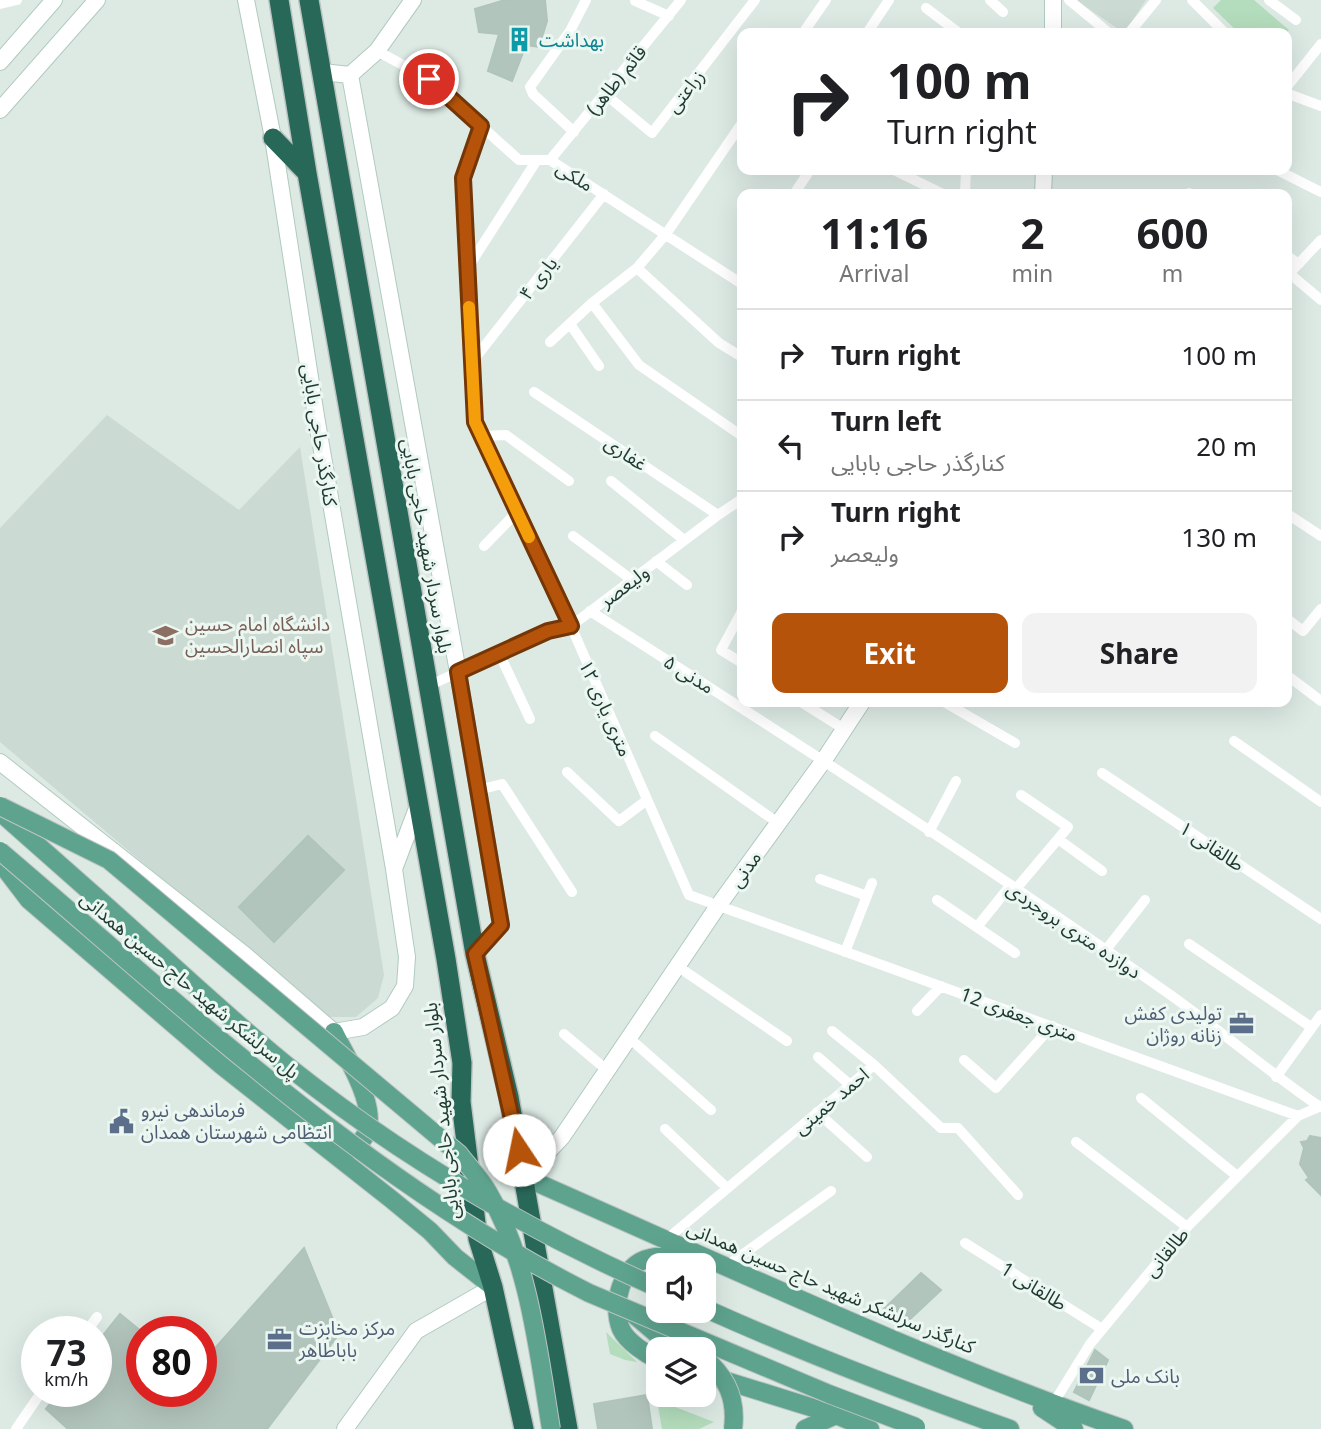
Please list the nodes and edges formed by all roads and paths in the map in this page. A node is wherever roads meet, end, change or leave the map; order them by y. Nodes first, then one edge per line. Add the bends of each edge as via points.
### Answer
1 (17, 0) edge
2 (54, 0) edge
3 (97, 0) edge
4 (246, 0) edge
5 (279, 0) edge
6 (309, 0) edge
7 (412, 0) edge
8 (586, 0) edge
9 (681, 0) edge
10 (755, 0) edge
11 (826, 0) edge
12 (889, 0) edge
13 (989, 0) edge
14 (1053, 0) edge
15 (1069, 0) edge
16 (1156, 0) edge
17 (1192, 0) edge
18 (1269, 0) edge
19 (635, 1) edge
20 (0, 4) edge
21 (926, 8) dead end
22 (1003, 12) dead end
23 (669, 16) junction
24 (1296, 20) dead end
25 (1215, 23) junction
26 (806, 28) edge
27 (870, 28) edge
28 (952, 28) edge
29 (1053, 28) edge
30 (1103, 28) edge
31 (1133, 28) edge
32 (1212, 28) edge
33 (1220, 28) edge
34 (1321, 44) edge
35 (377, 51) junction
36 (0, 62) edge
37 (322, 72) junction
38 (350, 75) junction
39 (1292, 82) edge
40 (1292, 93) edge
41 (605, 94) junction
42 (1321, 106) edge
43 (0, 110) edge
44 (481, 126) junction
45 (737, 129) edge
46 (574, 132) junction
47 (273, 138) junction
48 (537, 160) junction
49 (550, 160) junction
50 (307, 173) junction
51 (904, 175) edge
52 (1288, 175) edge
53 (933, 189) edge
54 (1321, 192) edge
55 (604, 194) junction
56 (666, 234) junction
57 (1321, 240) edge
58 (1292, 259) edge
59 (1299, 264) junction
60 (637, 268) junction
61 (467, 269) junction
62 (1292, 271) edge
63 (737, 276) edge
64 (1292, 278) edge
65 (1321, 300) edge
66 (592, 303) junction
67 (570, 324) junction
68 (550, 342) dead end
69 (737, 354) edge
70 (472, 362) junction
71 (599, 366) dead end
72 (534, 392) dead end
73 (737, 433) edge
74 (482, 436) junction
75 (569, 481) dead end
76 (611, 481) dead end
77 (737, 502) edge
78 (517, 512) junction
79 (718, 514) junction
80 (1292, 517) edge
81 (573, 536) dead end
82 (1321, 536) edge
83 (684, 540) junction
84 (484, 546) dead end
85 (656, 561) junction
86 (632, 580) junction
87 (687, 585) dead end
88 (1321, 609) edge
89 (590, 611) junction
90 (737, 620) edge
91 (1292, 623) edge
92 (571, 626) junction
93 (499, 653) junction
94 (737, 660) edge
95 (458, 672) junction
96 (1292, 679) edge
97 (428, 685) junction
98 (1321, 701) edge
99 (737, 705) edge
100 (741, 707) edge
101 (809, 707) edge
102 (859, 707) edge
103 (953, 707) edge
104 (530, 719) dead end
105 (844, 729) junction
106 (655, 736) dead end
107 (1234, 741) dead end
108 (1015, 743) dead end
109 (440, 753) junction
110 (411, 757) junction
111 (824, 760) junction
112 (0, 762) edge
113 (567, 772) dead end
114 (1102, 773) dead end
115 (956, 781) dead end
116 (478, 790) junction
117 (1021, 795) dead end
118 (647, 800) junction
119 (1321, 802) edge
120 (419, 803) junction
121 (0, 806) edge
122 (0, 812) edge
123 (778, 823) junction
124 (929, 832) junction
125 (1058, 839) junction
126 (0, 851) edge
127 (0, 862) edge
128 (394, 869) junction
129 (1102, 871) dead end
130 (820, 879) dead end
131 (872, 883) dead end
132 (1013, 888) junction
133 (572, 891) dead end
134 (867, 896) junction
135 (937, 900) dead end
136 (1145, 900) dead end
137 (718, 906) junction
138 (1321, 919) edge
139 (977, 927) junction
140 (1189, 944) dead end
141 (1105, 951) junction
142 (845, 952) junction
143 (1015, 953) dead end
144 (475, 954) junction
145 (677, 966) junction
146 (941, 986) junction
147 (917, 1011) dead end
148 (1321, 1015) edge
149 (1052, 1026) junction
150 (1311, 1027) junction
151 (832, 1031) dead end
152 (334, 1032) junction
153 (564, 1034) dead end
154 (628, 1037) junction
155 (788, 1041) dead end
156 (818, 1057) dead end
157 (964, 1060) dead end
158 (874, 1065) junction
159 (608, 1071) junction
160 (1276, 1077) junction
161 (849, 1084) junction
162 (1141, 1098) dead end
163 (1320, 1107) edge
164 (711, 1110) dead end
165 (817, 1112) junction
166 (1298, 1116) junction
167 (665, 1129) dead end
168 (1076, 1142) dead end
169 (334, 1153) junction
170 (867, 1157) dead end
171 (1237, 1176) junction
172 (524, 1177) junction
173 (727, 1188) junction
174 (831, 1191) dead end
175 (1018, 1195) dead end
176 (1186, 1227) junction
177 (667, 1239) junction
178 (965, 1243) dead end
179 (724, 1267) junction
180 (646, 1282) edge
181 (493, 1287) junction
182 (629, 1311) junction
183 (716, 1314) edge
184 (1102, 1329) junction
185 (662, 1337) edge
186 (646, 1352) edge
187 (716, 1368) edge
188 (716, 1378) edge
189 (1007, 1385) junction
190 (1053, 1404) junction
191 (32, 1407) edge
192 (836, 1415) junction
193 (919, 1428) edge
194 (16, 1429) edge
195 (345, 1429) edge
196 (524, 1429) edge
197 (551, 1429) edge
198 (568, 1429) edge
199 (733, 1429) edge
200 (805, 1429) edge
201 (870, 1429) edge
202 (1010, 1429) edge
203 (1074, 1429) edge
204 (1124, 1429) edge

1 - 20 street
2 - 36 main road
3 - 43 main road
4 - 47 main road, کنارگذر حاجی بابایی
5 - 50 highway, بلوار سردار شهید حاجی بابایی
6 - 37 highway, بلوار سردار شهید حاجی بابایی
7 - 35 main road
8 - 46 street via 530,88
9 - 23 street, قائم (طاهر)
10 - 41 street, زراعتی via 652,133
11 - 26 street
12 - 27 street
13 - 22 street
14 - 29 main road
15 - 30 street
16 - 31 street
17 - 25 street
18 - 24 street
19 - 23 street
21 - 28 street
23 - 41 street, قائم (طاهر)
25 - 32 street
25 - 33 street
34 - 39 street
35 - 38 main road
35 - 44 street, ملکی via 429,79
37 - 38 main road
37 - 97 highway, بلوار سردار شهید حاجی بابایی
38 - 95 main road
40 - 42 street
41 - 46 street, قائم (طاهر)
44 - 48 street, ملکی via 519,160
44 - 61 street, ۱۲ متری یاری via 463,178
45 - 56 street
46 - 49 street, قائم (طاهر)
47 - 50 highway
47 - 128 main road, کنارگذر حاجی بابایی
48 - 49 street, ملکی
48 - 61 street
49 - 55 street, ملکی
50 - 110 highway, بلوار سردار شهید حاجی بابایی
51 - 53 street
52 - 54 street
55 - 56 street, ملکی
55 - 70 street, یاری ۴
56 - 60 street
56 - 63 street, ملکی
57 - 59 street
58 - 59 street
59 - 62 street
60 - 66 street
60 - 69 street
61 - 70 street, ۱۲ متری یاری
64 - 65 street
66 - 67 street
66 - 73 street via 639,365
67 - 68 street
67 - 71 street
70 - 74 street, ۱۲ متری یاری via 475,422
72 - 79 street, غفاری
74 - 75 street via 506,435
74 - 78 street, ۱۲ متری یاری
76 - 83 street
77 - 79 street, ولیعصر
78 - 84 street
78 - 92 street, ۱۲ متری یاری
79 - 83 street, ولیعصر
80 - 82 street
81 - 86 street
83 - 85 street, ولیعصر
85 - 86 street, ولیعصر
85 - 87 street
86 - 89 street, ولیعصر
88 - 91 street via 1303,631
89 - 92 street, ولیعصر
89 - 99 street, مدنی ۵
90 - 94 street via 721,650
92 - 93 street, ولیعصر
92 - 118 street, ۱۲ متری یاری
93 - 95 street, ولیعصر
93 - 104 street
95 - 97 street, ولیعصر
95 - 116 main road
96 - 98 street
97 - 109 highway, بلوار سردار شهید حاجی بابایی
100 - 111 street, مدنی ۵
101 - 105 street
102 - 105 main road, مدنی
103 - 108 street
105 - 111 main road, مدنی
106 - 123 street
107 - 119 street
109 - 110 highway
109 - 144 highway, بلوار سردار شهید حاجی بابایی
110 - 120 highway, بلوار سردار شهید حاجی بابایی
111 - 123 main road, مدنی
111 - 124 street, دوازده متری بروجردی
112 - 152 main road via 245,955
113 - 118 street via 619,821
114 - 138 street, طالقانی ۱
115 - 124 street
116 - 133 street via 502,784
116 - 144 main road via 501,925
117 - 125 street via 1068,827
118 - 137 street, ۱۲ متری یاری via 689,895
120 - 128 main road
120 - 181 highway, بلوار سردار شهید حاجی بابایی via 461,1063 461,1101 478,1239
121 - 197 main road, bridge via 109,860 458,1154 488,1191 509,1234 525,1291
122 - 180 main road, پل سرلشکر شهید حاج حسین همدانی, bridge via 290,1068 443,1177
123 - 137 main road, مدنی
124 - 132 street, دوازده متری بروجردی
125 - 129 street
125 - 132 street
126 - 182 main road, پل سرلشکر شهید حاج حسین همدانی, bridge via 295,1102 359,1150 418,1193 540,1268
127 - 169 main road via 29,900 221,1065
128 - 152 main road, کنارگذر حاجی بابایی via 407,957 405,986 393,1008 363,1027
130 - 134 street
131 - 134 street
132 - 139 street
132 - 141 street, دوازده متری بروجردی
134 - 142 street
135 - 139 street
136 - 141 street
137 - 142 street, 12 متری جعفری
137 - 145 main road, مدنی
139 - 143 street
140 - 150 street
141 - 160 street, دوازده متری بروجردی via 1174,997
142 - 146 street, 12 متری جعفری
144 - 172 highway, بلوار سردار شهید حاجی بابایی
145 - 154 main road, مدنی
145 - 155 street
146 - 147 street
146 - 149 street, 12 متری جعفری
148 - 150 street
149 - 157 street via 996,1088
149 - 166 street, 12 متری جعفری
150 - 160 street
151 - 158 street
152 - 169 main road via 370,1112 367,1132 359,1142
153 - 159 street
154 - 159 main road, مدنی
154 - 164 street
156 - 161 street
158 - 161 street, احمد خمینی
158 - 175 street, احمد خمینی via 941,1128 958,1128
159 - 172 main road, مدنی via 562,1136
160 - 163 street, دوازده متری بروجردی
161 - 165 street, احمد خمینی
162 - 171 street
163 - 166 street
165 - 170 street
165 - 173 street, احمد خمینی
166 - 171 street, طالقانی
167 - 173 street
168 - 176 street
169 - 181 main road
171 - 176 street, طالقانی
172 - 177 main road, کنارگذر سرلشکر شهید حاج حسین همدانی
172 - 198 highway, بلوار سردار شهید حاجی بابایی
173 - 177 street, احمد خمینی
174 - 179 street
176 - 184 street, طالقانی
177 - 179 main road, کنارگذر سرلشکر شهید حاج حسین همدانی
178 - 184 street, طالقانی 1
179 - 186 main road via 651,1257 629,1270 618,1298 618,1317 622,1331
179 - 189 main road, کنارگذر سرلشکر شهید حاج حسین همدانی
181 - 195 main road via 415,1331
181 - 196 highway, بلوار سردار شهید حاجی بابایی
182 - 185 main road
182 - 193 main road, پل سرلشکر شهید حاج حسین همدانی, bridge
183 - 202 main road via 773,1340
184 - 190 street, طالقانی
187 - 199 main road, bridge via 735,1407
188 - 192 main road
189 - 190 main road, کنارگذر سرلشکر شهید حاج حسین همدانی
189 - 203 main road
190 - 204 main road, کنارگذر سرلشکر شهید حاج حسین همدانی
191 - 194 street
192 - 200 main road
192 - 201 main road

